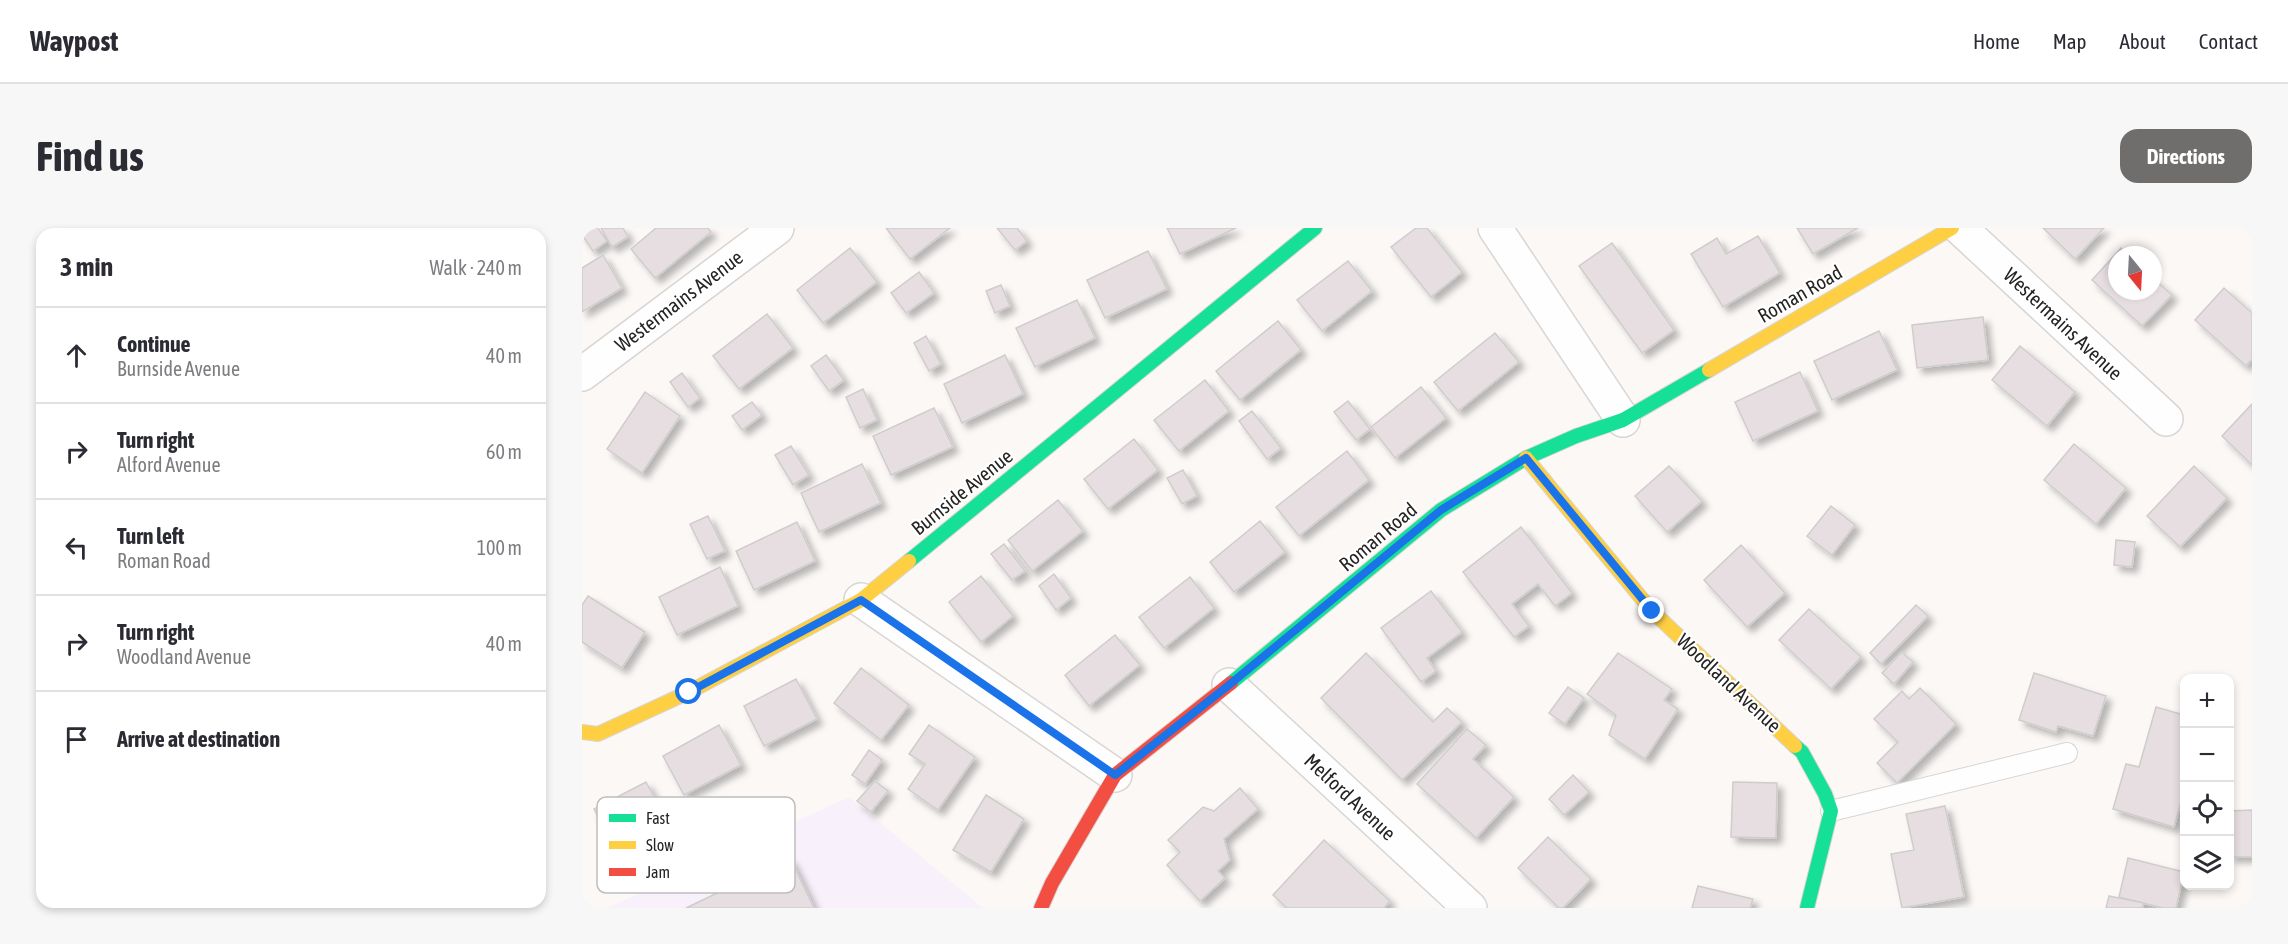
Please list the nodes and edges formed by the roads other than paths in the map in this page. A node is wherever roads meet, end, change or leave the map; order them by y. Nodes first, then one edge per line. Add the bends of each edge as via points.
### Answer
1 (777, 228) edge
2 (1315, 228) edge
3 (1495, 228) edge
4 (1952, 228) edge
5 (1960, 228) edge
6 (582, 374) edge
7 (2166, 419) dead end
8 (1623, 420) junction
9 (1526, 458) junction
10 (861, 600) junction
11 (1229, 685) junction
12 (582, 732) edge
13 (2067, 753) dead end
14 (1115, 775) junction
15 (1831, 811) junction
16 (1041, 908) edge
17 (1470, 908) edge
18 (1806, 908) edge

1 - 6 street, Westermains Avenue
2 - 10 street, Burnside Avenue
3 - 8 street
4 - 8 street, Roman Road
5 - 7 street, Westermains Avenue
8 - 9 street, Roman Road
9 - 11 street, Roman Road via 1441,510
9 - 15 street, Woodland Avenue via 1652,611 1802,752
10 - 12 street, Burnside Avenue via 689,692 598,734
10 - 14 street
11 - 14 street, Roman Road
11 - 17 street, Melford Avenue
13 - 15 lane
14 - 16 street, Roman Road
15 - 18 street

